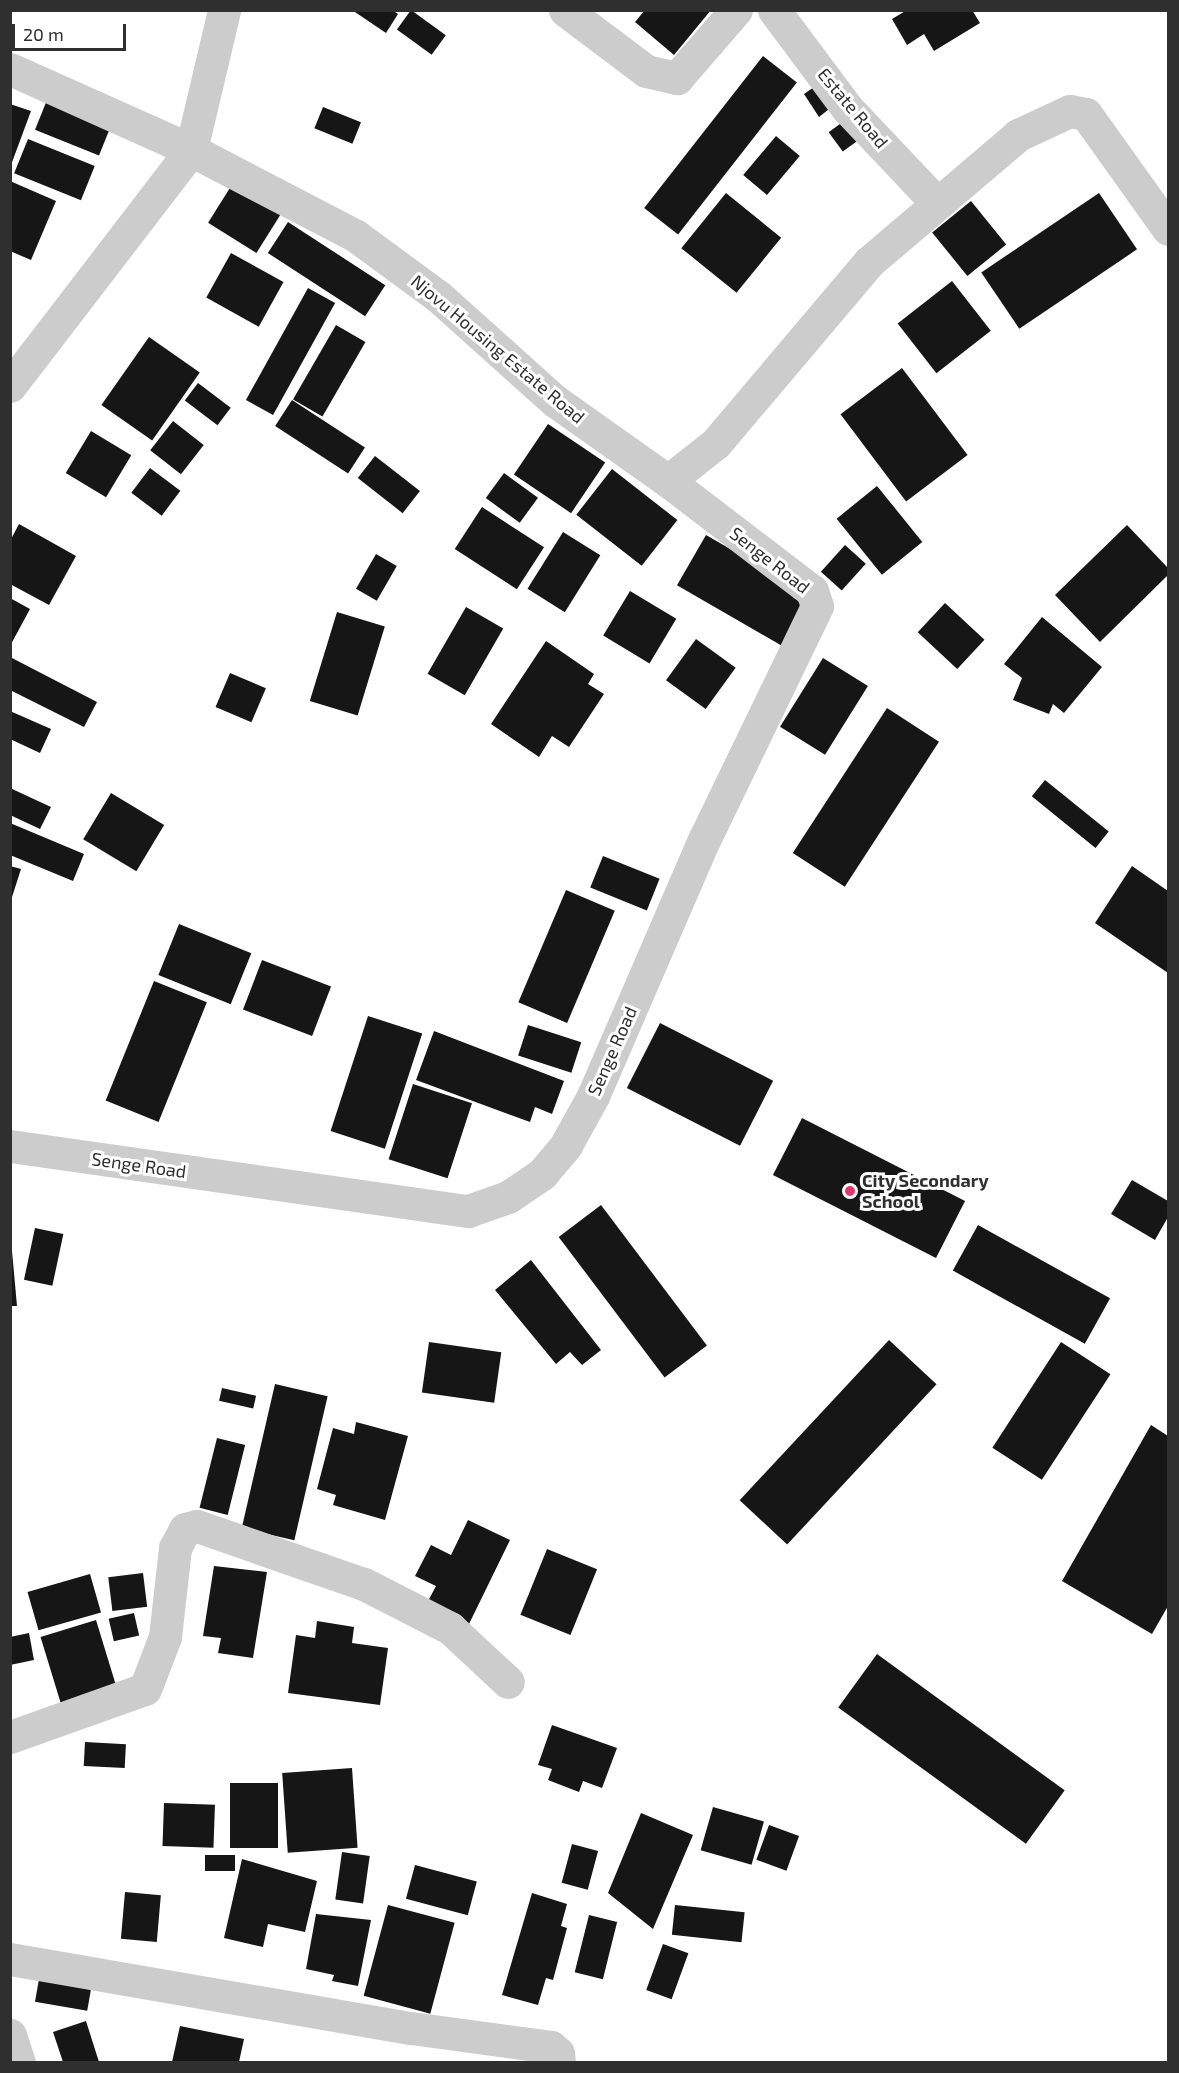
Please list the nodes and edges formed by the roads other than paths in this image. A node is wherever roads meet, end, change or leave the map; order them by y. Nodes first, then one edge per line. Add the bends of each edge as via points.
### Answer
1 (565, 10) edge
2 (736, 10) edge
3 (774, 10) edge
4 (222, 11) edge
5 (10, 69) edge
6 (190, 150) junction
7 (936, 202) junction
8 (1168, 229) edge
9 (10, 386) edge
10 (668, 481) junction
11 (10, 1146) edge
12 (508, 1682) dead end
13 (10, 1737) edge
14 (10, 1959) edge
15 (10, 2035) edge
16 (19, 2062) edge
17 (559, 2062) edge

1 - 2 street via 646,71 677,78
3 - 7 street, Estate Road via 847,108
4 - 6 street
5 - 6 street, Njovu Housing Estate Road
6 - 9 street
6 - 10 street, Njovu Housing Estate Road via 357,236 439,297 555,401
7 - 8 street via 1018,135 1079,110 1086,114
7 - 10 street via 869,262 716,443
10 - 11 street, Senge Road via 812,591 817,606 709,829 593,1096 566,1145 542,1174 508,1197 468,1211
12 - 13 street via 450,1628 364,1584 197,1526 185,1529 175,1548 165,1637 145,1689
14 - 17 street via 551,2048 558,2053
15 - 16 street

